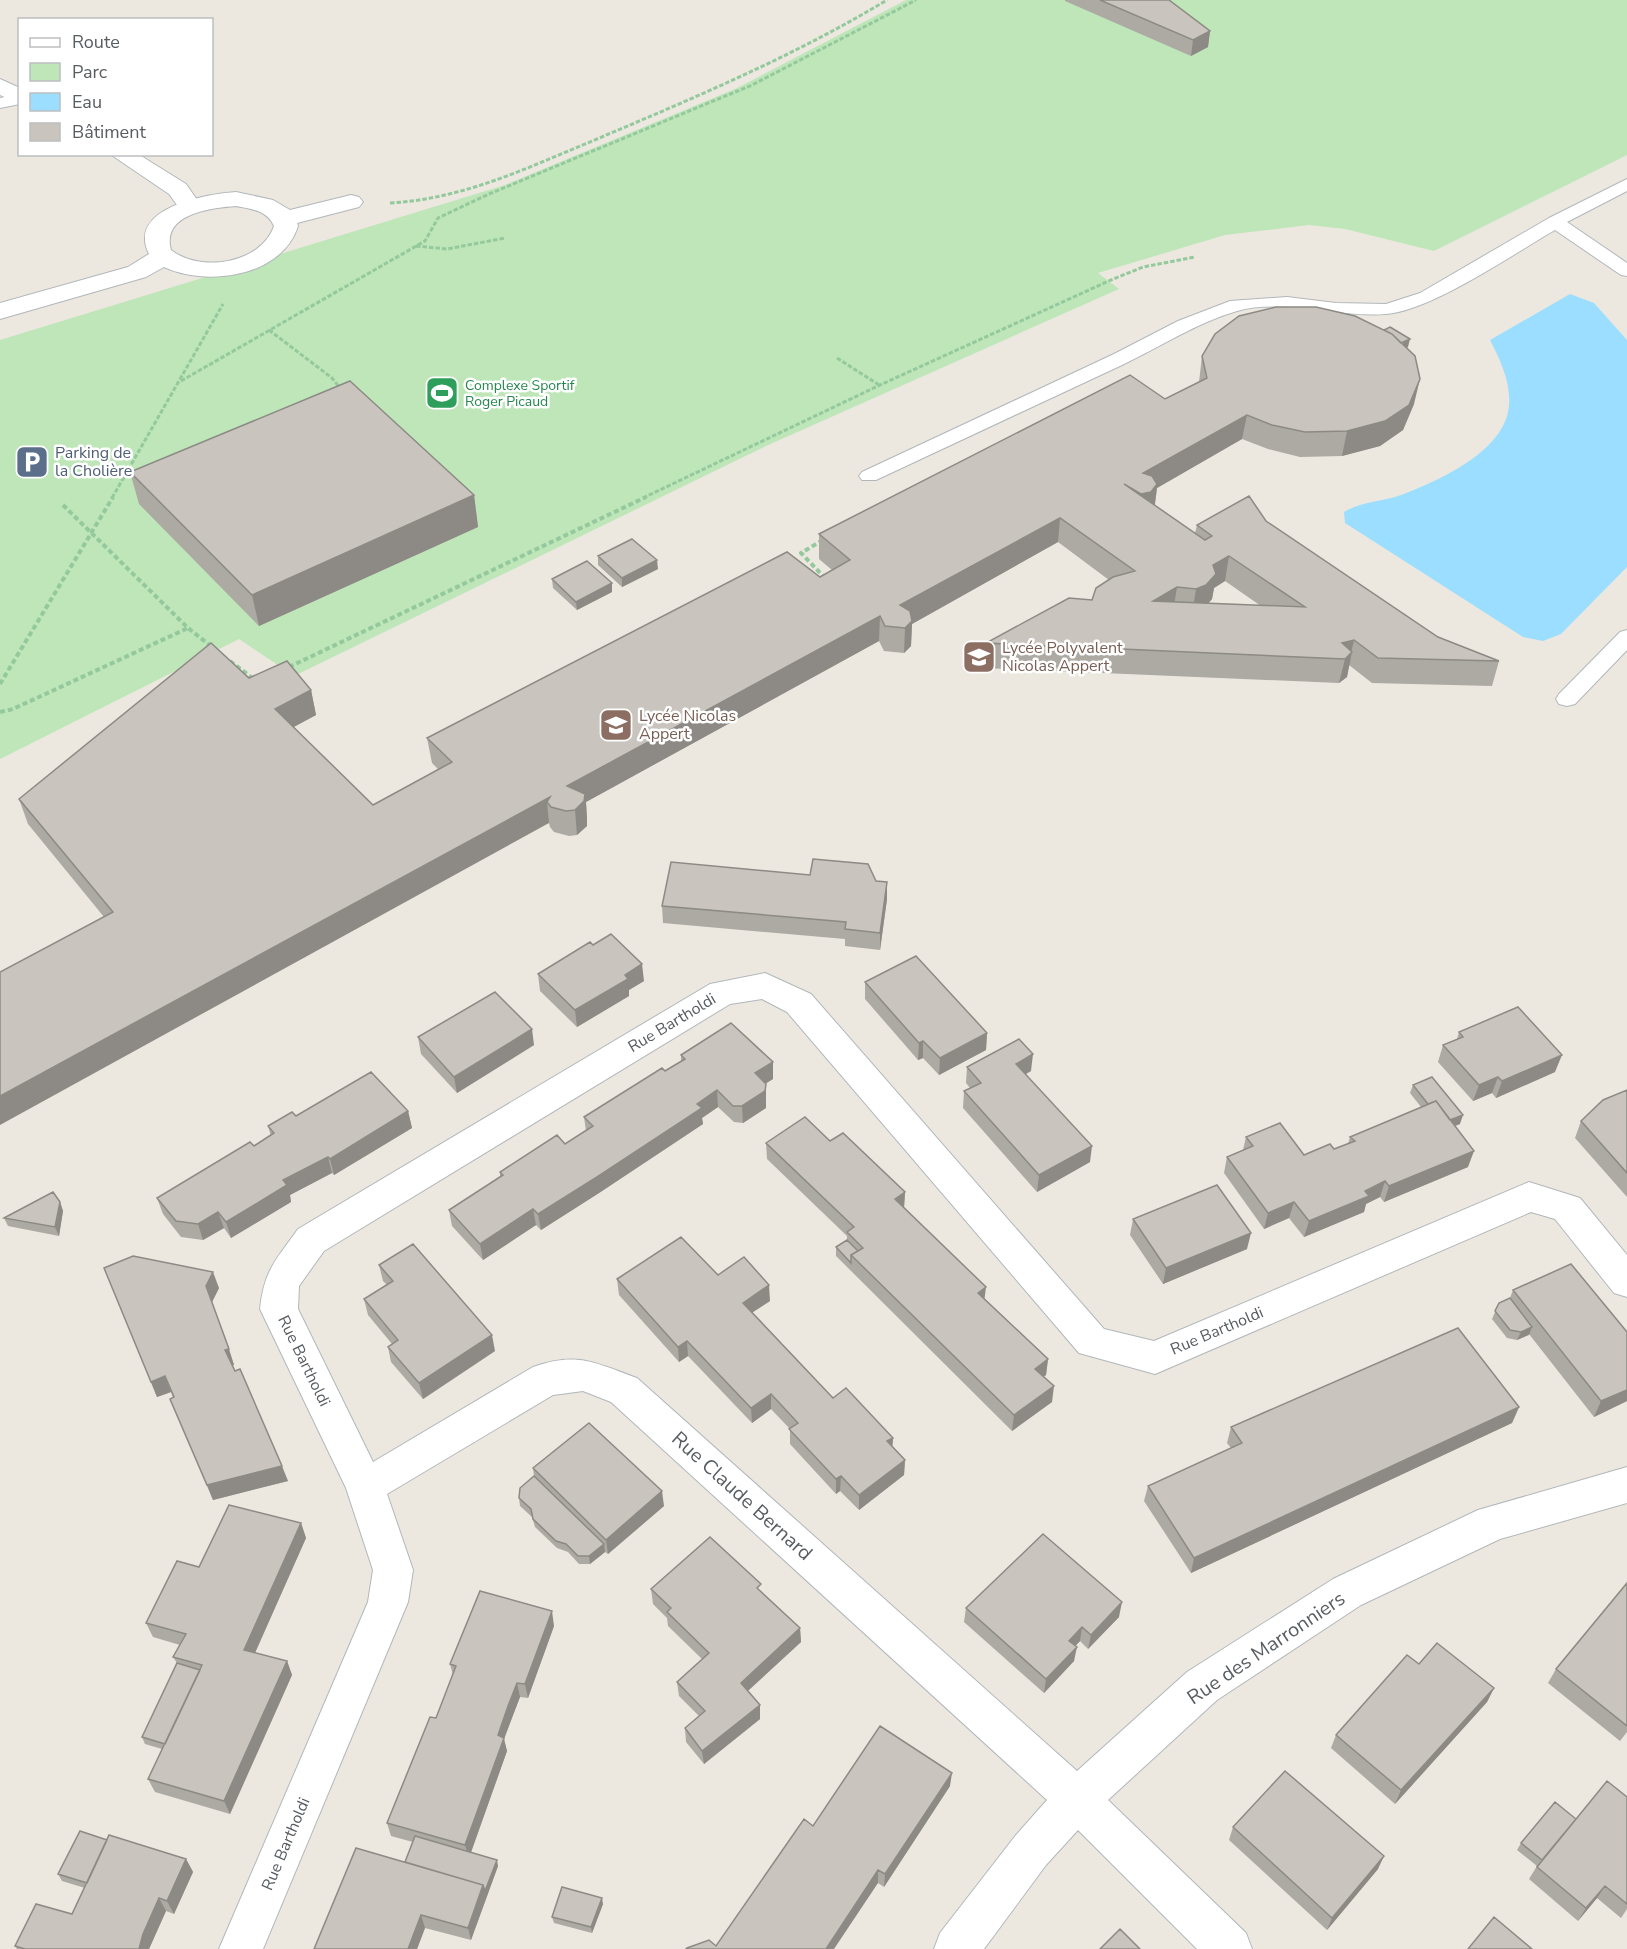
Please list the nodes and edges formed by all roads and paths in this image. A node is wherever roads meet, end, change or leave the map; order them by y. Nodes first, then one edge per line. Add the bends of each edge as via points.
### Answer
1 (887, 0) edge
2 (916, 0) edge
3 (0, 86) edge
4 (18, 97) edge
5 (18, 98) edge
6 (0, 103) edge
7 (124, 156) edge
8 (1627, 184) edge
9 (351, 202) joint
10 (190, 207) junction
11 (283, 219) junction
12 (1555, 222) junction
13 (505, 238) dead end
14 (415, 246) junction
15 (164, 256) junction
16 (1195, 257) dead end
17 (1627, 271) edge
18 (225, 299) dead end
19 (0, 311) edge
20 (269, 330) junction
21 (837, 357) dead end
22 (181, 381) junction
23 (880, 385) junction
24 (342, 390) edge
25 (869, 476) dead end
26 (63, 505) dead end
27 (92, 533) junction
28 (830, 536) edge
29 (831, 584) edge
30 (188, 628) junction
31 (1627, 637) edge
32 (214, 648) edge
33 (223, 655) edge
34 (279, 672) edge
35 (257, 682) edge
36 (0, 684) edge
37 (1567, 699) dead end
38 (0, 712) edge
39 (1627, 1282) edge
40 (1627, 1485) edge
41 (364, 1487) junction
42 (1077, 1798) junction
43 (241, 1949) edge
44 (956, 1949) edge
45 (1230, 1949) edge

1 - 9 path via 840,29 745,77 488,183 415,204
2 - 14 path via 752,85 438,218 425,241
3 - 4 street
5 - 6 lane
7 - 10 street via 178,189
8 - 12 lane
9 - 11 street
10 - 11 street via 210,201 242,200 267,206
10 - 15 street via 160,228 157,241
11 - 15 street via 284,238 276,248 247,264 196,269
12 - 17 lane
12 - 25 lane via 1426,297 1387,309 1287,302 1236,305 1203,316
13 - 14 path via 447,249
14 - 20 path
15 - 19 street via 137,272
16 - 23 path via 1143,267 1111,280
18 - 22 path
20 - 22 path
20 - 24 path
21 - 23 path
22 - 27 path
23 - 34 path
26 - 27 path
27 - 30 path
27 - 36 path
28 - 29 path via 801,553
30 - 32 path
30 - 38 path
31 - 37 lane
33 - 35 path
39 - 41 street, Rue Bartholdi via 1567,1208 1529,1197 1155,1358 1092,1342 799,1003 765,986 722,993 311,1240 281,1283 279,1309
40 - 42 street, Rue des Marronniers via 1492,1523 1347,1592 1202,1686
41 - 42 street, Rue Claude Bernard via 546,1379 584,1375 624,1390
41 - 43 street, Rue Bartholdi via 393,1570 388,1602
42 - 44 street, Rue des Marronniers via 1031,1850
42 - 45 street, Rue Claude Bernard

